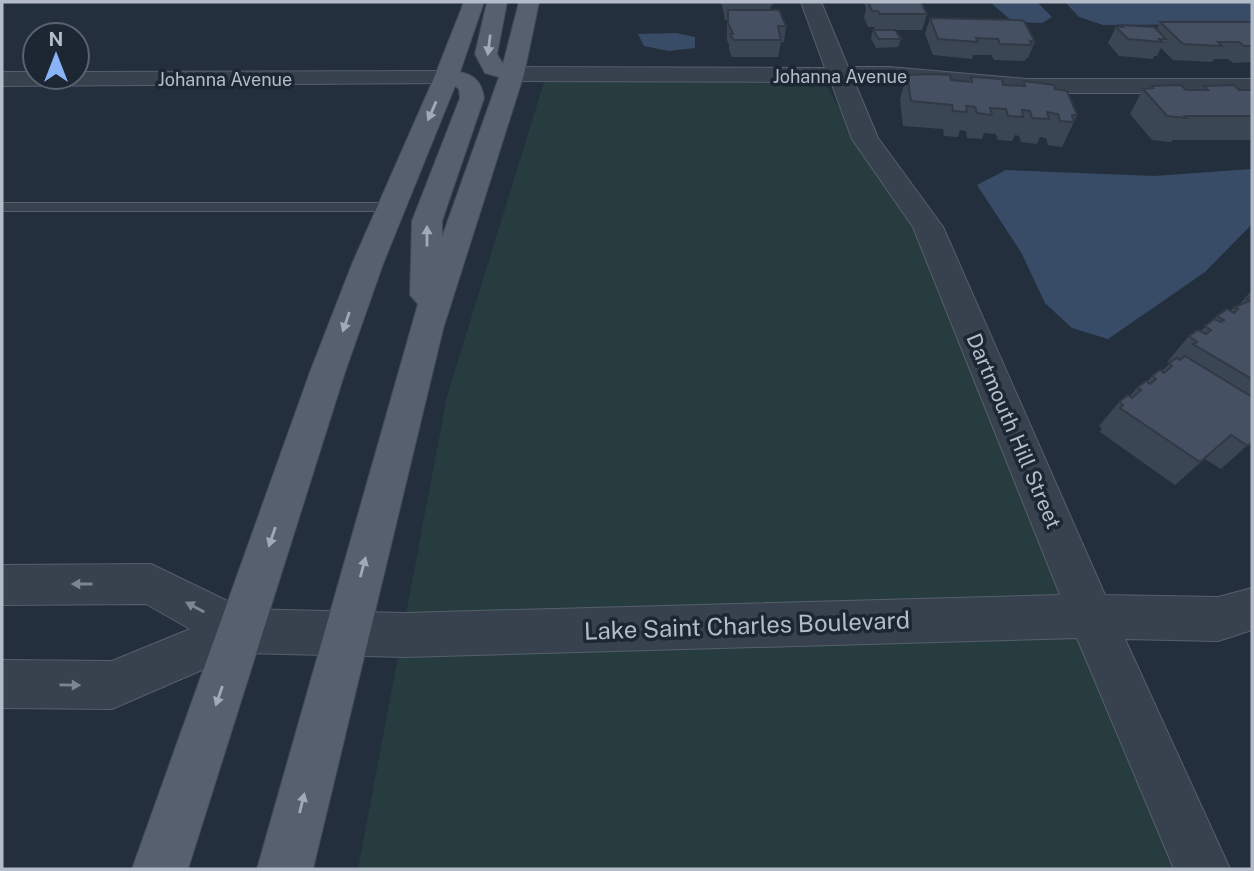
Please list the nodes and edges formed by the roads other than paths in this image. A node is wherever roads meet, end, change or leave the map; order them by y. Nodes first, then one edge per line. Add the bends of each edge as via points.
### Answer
1 (474, 2) edge
2 (496, 2) edge
3 (529, 2) edge
4 (811, 2) edge
5 (512, 74) junction
6 (839, 74) junction
7 (447, 78) junction
8 (2, 79) edge
9 (1252, 86) edge
10 (2, 207) edge
11 (390, 207) junction
12 (426, 328) junction
13 (2, 585) edge
14 (1252, 609) edge
15 (1091, 616) junction
16 (240, 631) junction
17 (346, 633) junction
18 (2, 684) edge
19 (160, 869) edge
20 (285, 869) edge
21 (1202, 869) edge

1 - 7 main road
2 -> 5 main road via 486,54 493,68
3 - 5 main road
4 - 6 street, Dartmouth Hill Street
5 - 6 street, Johanna Avenue
5 - 12 main road
6 - 9 street, Johanna Avenue via 1027,86
6 - 15 street, Dartmouth Hill Street via 866,139 928,227
7 - 8 street, Johanna Avenue
7 -> 11 main road
12 -> 7 main road via 427,221 472,98 471,87 462,79
10 - 11 lane
11 -> 16 main road
17 -> 12 main road
16 -> 13 street, Lake Saint Charles Boulevard via 150,584
14 - 15 street, Lake Saint Charles Boulevard via 1218,620
15 - 17 street, Lake Saint Charles Boulevard
15 - 21 street, Dartmouth Hill Street
16 - 17 street, Lake Saint Charles Boulevard
18 -> 16 street, Lake Saint Charles Boulevard via 112,685
16 -> 19 main road
20 -> 17 main road

